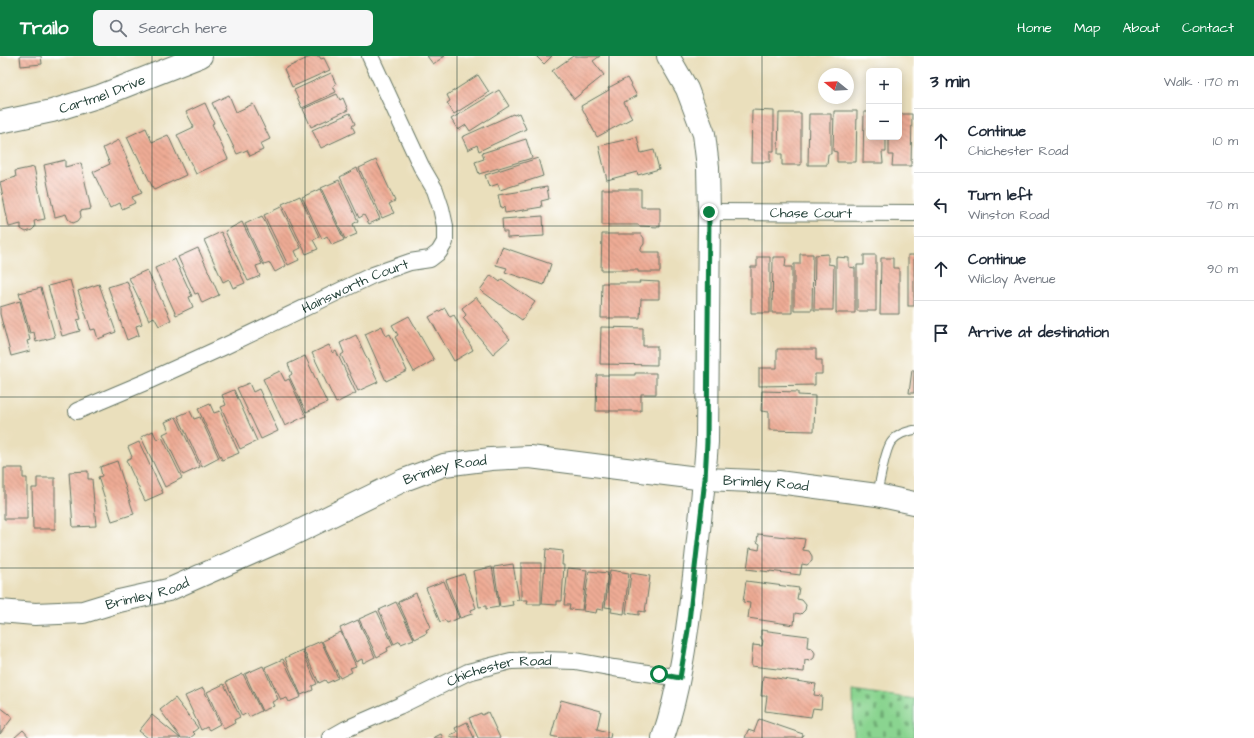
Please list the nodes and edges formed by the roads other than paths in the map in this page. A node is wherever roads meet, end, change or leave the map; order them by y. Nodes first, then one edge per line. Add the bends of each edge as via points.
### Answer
1 (198, 56) edge
2 (370, 56) edge
3 (668, 56) edge
4 (0, 122) edge
5 (709, 212) junction
6 (914, 212) edge
7 (76, 411) dead end
8 (914, 430) edge
9 (705, 479) junction
10 (877, 495) junction
11 (914, 503) edge
12 (0, 611) edge
13 (680, 678) junction
14 (330, 738) edge
15 (663, 738) edge

1 - 4 main road, Cartmel Drive via 100,96 52,111
2 - 7 street, Hainsworth Court via 421,166 435,190 445,226 445,242 438,252 430,259 410,262 373,275 216,350
3 - 5 main road via 687,90 704,134
5 - 6 street, Chase Court
5 - 9 main road
8 - 10 lane via 902,433 891,442
9 - 10 main road, Brimley Road via 778,482
9 - 12 main road, Brimley Road via 530,457 444,465 404,480 277,542 168,590 83,612 35,614
9 - 13 main road
10 - 11 main road, Brimley Road
13 - 14 street, Chichester Road via 575,661 511,661 468,672
13 - 15 main road

